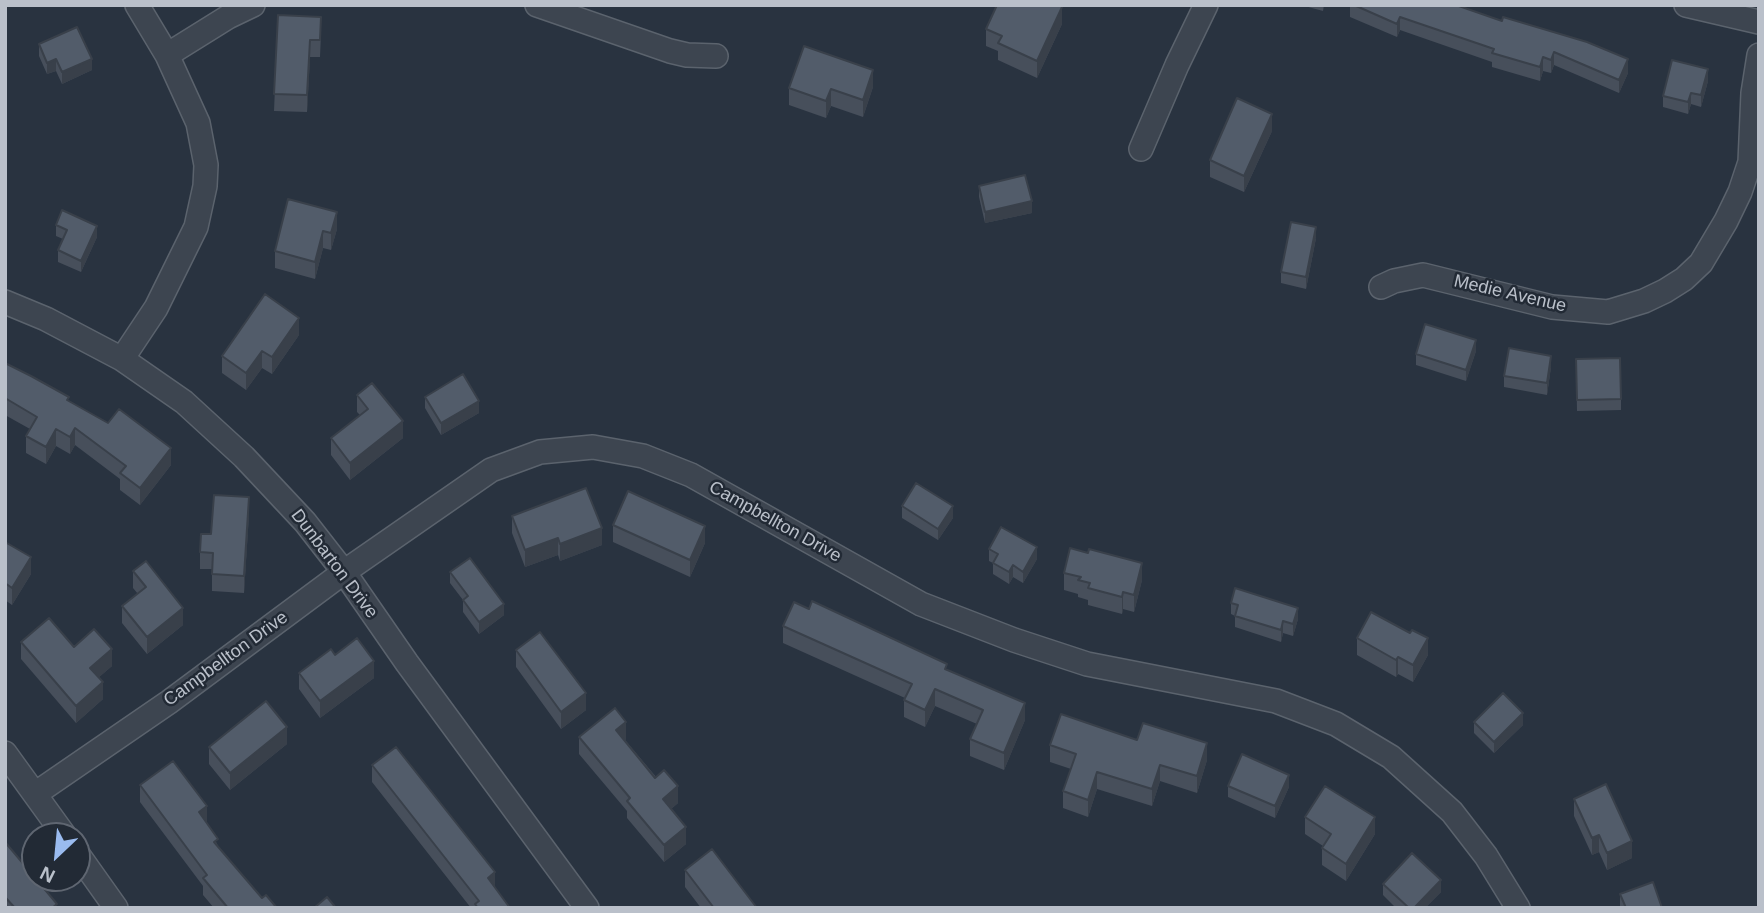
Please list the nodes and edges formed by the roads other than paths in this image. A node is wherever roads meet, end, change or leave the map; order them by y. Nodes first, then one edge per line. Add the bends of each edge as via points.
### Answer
1 (137, 5) edge
2 (253, 5) edge
3 (537, 5) edge
4 (1206, 5) edge
5 (1686, 5) edge
6 (1759, 22) edge
7 (167, 55) junction
8 (1759, 55) edge
9 (716, 56) dead end
10 (1141, 149) dead end
11 (1754, 163) edge
12 (1381, 287) dead end
13 (5, 302) edge
14 (122, 359) junction
15 (344, 572) junction
16 (5, 753) edge
17 (35, 794) junction
18 (55, 822) edge
19 (91, 872) edge
20 (117, 908) edge
21 (587, 908) edge
22 (1518, 908) edge

1 - 7 street
2 - 7 street
3 - 9 street via 678,53
4 - 10 street
5 - 6 street
7 - 14 street via 198,123 205,186 196,227 156,308
8 - 11 street, Medie Avenue via 1753,93
11 - 12 street, Medie Avenue via 1701,264 1665,291 1622,309 1552,307 1423,275
13 - 14 street, Dunbarton Drive
14 - 15 street, Dunbarton Drive via 184,402 244,457
15 - 17 street, Campbellton Drive
15 - 21 street, Dunbarton Drive
15 - 22 street, Campbellton Drive via 491,470 540,452 568,448 593,447 643,456 691,475 921,604 1087,664 1276,701 1336,724 1391,757 1452,811
16 - 17 street
17 - 18 street
19 - 20 street

